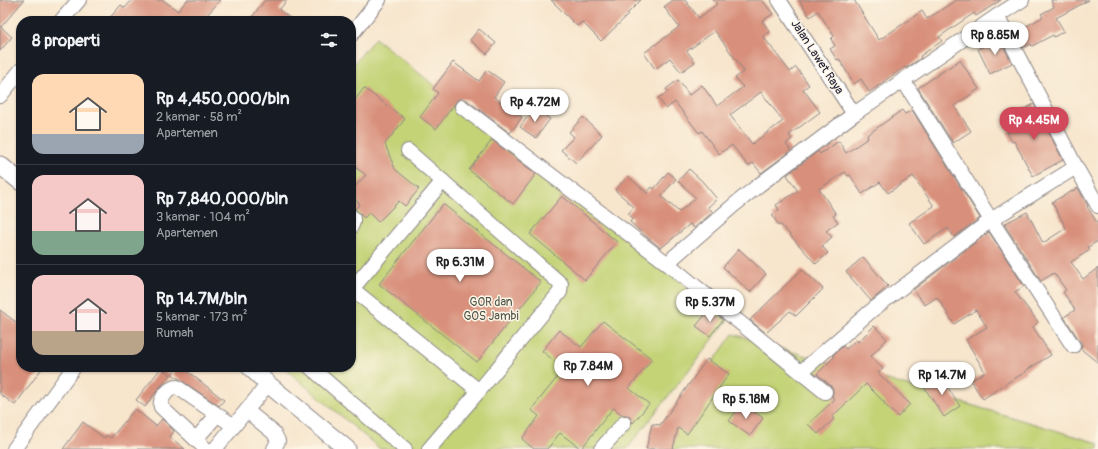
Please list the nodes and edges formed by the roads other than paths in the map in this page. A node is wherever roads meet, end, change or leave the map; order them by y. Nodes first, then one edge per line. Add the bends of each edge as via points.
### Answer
1 (79, 0) edge
2 (379, 0) edge
3 (779, 0) edge
4 (1019, 1) edge
5 (65, 16) edge
6 (997, 16) junction
7 (356, 29) edge
8 (16, 76) edge
9 (903, 80) junction
10 (0, 96) edge
11 (462, 107) dead end
12 (854, 114) junction
13 (408, 151) dead end
14 (0, 165) edge
15 (1076, 168) junction
16 (16, 178) edge
17 (443, 181) junction
18 (1098, 206) edge
19 (992, 220) junction
20 (668, 264) junction
21 (356, 284) edge
22 (356, 292) edge
23 (1073, 346) dead end
24 (70, 372) edge
25 (255, 372) edge
26 (316, 372) edge
27 (801, 372) junction
28 (268, 384) junction
29 (479, 391) junction
30 (826, 392) dead end
31 (247, 411) junction
32 (217, 414) junction
33 (624, 423) dead end
34 (234, 426) junction
35 (196, 439) junction
36 (14, 449) edge
37 (206, 449) edge
38 (216, 449) edge
39 (274, 449) edge
40 (347, 449) edge
41 (405, 449) edge
42 (429, 449) edge
43 (601, 449) edge

1 - 5 street
2 - 7 street
3 - 12 street, Jalan Lawet Raya
4 - 6 street
6 - 9 street
6 - 15 street
8 - 10 street
9 - 12 street
9 - 19 street
11 - 20 street
12 - 20 street via 734,205
13 - 17 street
14 - 16 main road
15 - 18 street
15 - 19 street
17 - 21 street
17 - 29 street via 561,284 560,292
19 - 23 street
19 - 27 street via 871,311
20 - 27 street
22 - 29 street
24 - 36 street
25 - 28 main road
26 - 41 street
27 - 30 street
28 - 31 street
28 - 40 main road
29 - 42 street
31 - 34 street
31 - 39 street via 274,433 278,441
32 - 34 street
32 - 35 street
32 - 35 street via 177,387 171,388 161,400 161,407
33 - 43 street
34 - 38 street
35 - 37 street

